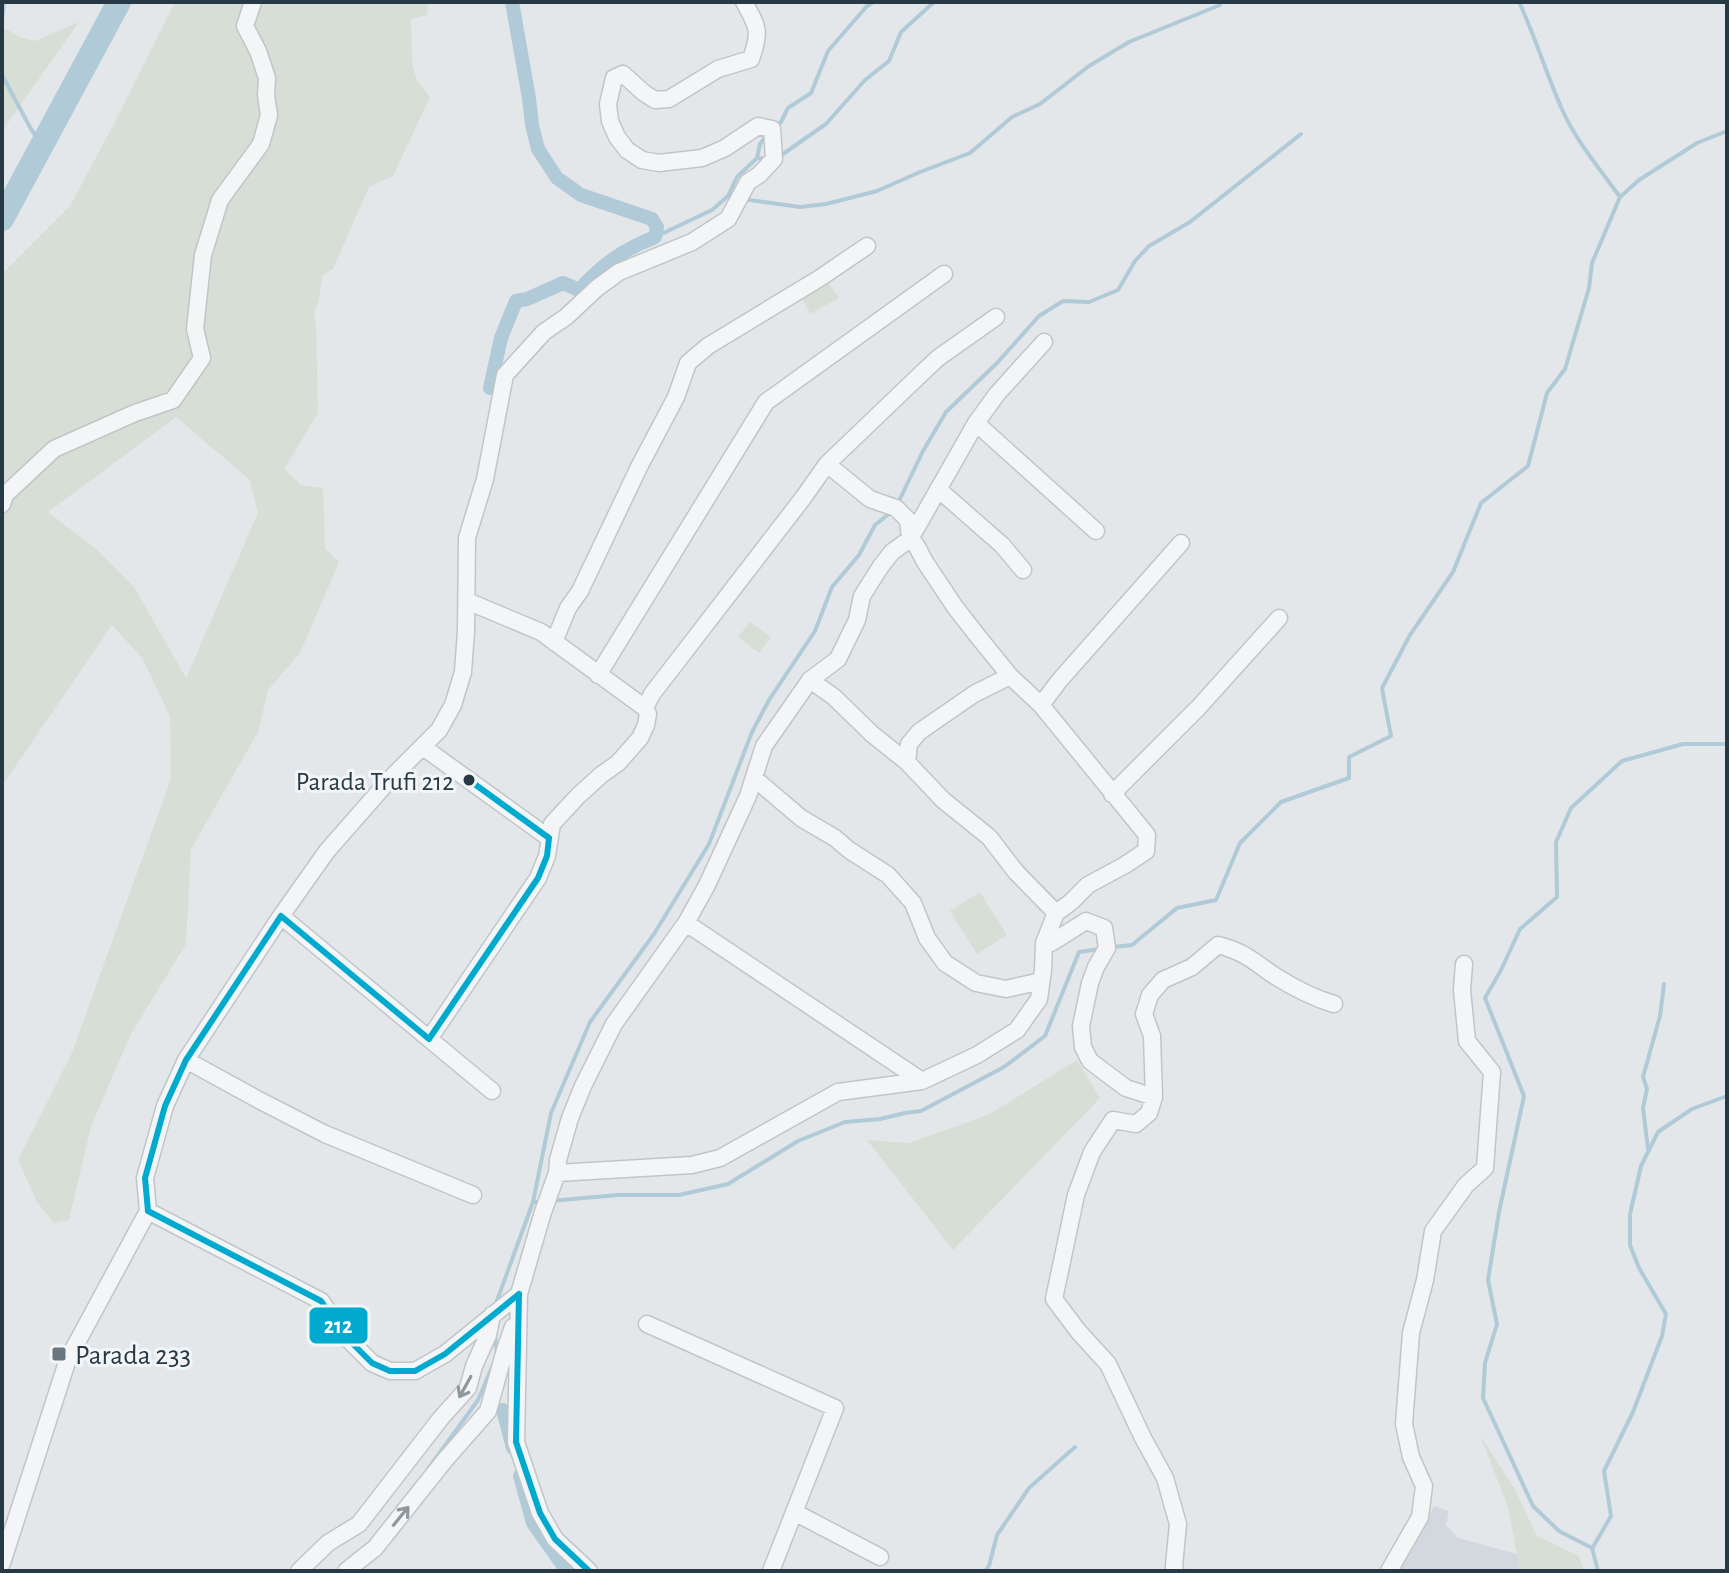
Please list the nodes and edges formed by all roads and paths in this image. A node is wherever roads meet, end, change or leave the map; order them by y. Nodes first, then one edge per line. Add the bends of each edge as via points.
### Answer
1 (253, 2) edge
2 (744, 2) edge
3 (867, 246) dead end
4 (944, 274) dead end
5 (996, 317) dead end
6 (1044, 342) dead end
7 (976, 423) junction
8 (827, 464) junction
9 (938, 489) junction
10 (2, 504) edge
11 (1096, 531) dead end
12 (910, 539) junction
13 (1181, 543) dead end
14 (1023, 570) dead end
15 (467, 601) junction
16 (1279, 618) dead end
17 (554, 642) junction
18 (598, 675) junction
19 (1010, 676) junction
20 (810, 680) junction
21 (1041, 705) junction
22 (645, 708) junction
23 (423, 747) junction
24 (907, 762) junction
25 (754, 778) junction
26 (1112, 794) junction
27 (549, 838) junction
28 (1056, 913) junction
29 (281, 916) junction
30 (686, 923) junction
31 (1044, 943) junction
32 (1464, 964) dead end
33 (1041, 981) junction
34 (1334, 1004) dead end
35 (429, 1039) junction
36 (186, 1060) junction
37 (922, 1081) junction
38 (492, 1091) dead end
39 (1154, 1097) junction
40 (557, 1173) junction
41 (473, 1195) dead end
42 (148, 1211) junction
43 (519, 1294) junction
44 (518, 1313) junction
45 (492, 1315) junction
46 (647, 1324) dead end
47 (794, 1512) junction
48 (880, 1557) dead end
49 (2, 1563) edge
50 (586, 1570) edge
51 (299, 1571) edge
52 (346, 1571) edge
53 (771, 1571) edge
54 (1175, 1571) edge
55 (1389, 1571) edge

1 - 10 street via 245,26 267,78 269,115 261,144 220,200 203,255 195,329 202,358 173,400 54,449 5,495
2 - 15 street via 758,38 751,59 718,69 669,99 655,100 623,74 614,78 610,121 627,150 642,160 702,158 758,126 772,129 774,159 748,182 728,219 692,242 619,272 544,332 505,375 485,479 467,538
3 - 17 street via 688,363
4 - 18 street via 766,402
5 - 8 street via 938,358
6 - 7 street
7 - 9 street
7 - 11 street
8 - 12 street via 870,499 896,508 908,520
8 - 22 street
9 - 12 street
9 - 14 street
12 - 19 street
12 - 20 street via 892,552 862,596 838,659
13 - 21 street
15 - 17 street
15 - 23 street via 463,672 453,705
16 - 26 street
17 - 18 street
18 - 22 street
19 - 21 street
19 - 24 street via 919,732 909,744
20 - 24 street
20 - 25 street via 764,746
21 - 26 street
22 - 27 street via 640,738 552,824
23 - 27 street
23 - 29 street via 327,851
24 - 28 street via 989,837
25 - 30 street
25 - 33 street via 801,818 888,875 913,903 927,938 945,963 976,983 1006,989
26 - 28 street via 1147,835 1146,851 1088,885
27 - 35 street via 538,878
28 - 31 street
29 - 35 street
29 - 36 street
30 - 37 street
30 - 40 street via 614,1024 570,1118
31 - 33 street
31 - 39 street via 1086,921 1104,928 1107,948 1090,983 1081,1026 1083,1047 1090,1061 1126,1088
32 - 55 street via 1467,1041 1492,1072 1485,1168 1433,1231 1411,1333 1404,1424 1424,1486 1422,1502 1420,1517
33 - 37 street via 1039,999 1017,1030
34 - 39 street via 1313,998 1236,950 1218,945 1192,967 1163,980 1150,995 1144,1014 1152,1036
35 - 38 street
36 - 41 street via 325,1134
36 - 42 street via 165,1106 145,1178
37 - 40 street via 838,1092 720,1158 692,1165
39 - 54 street via 1149,1113 1136,1124 1113,1120 1092,1152 1076,1195 1054,1299 1108,1364 1165,1478 1178,1524
40 - 43 street
42 - 45 street via 321,1301 347,1338 372,1363 390,1371 415,1371
42 - 49 street via 68,1359
43 - 44 street
43 - 45 street
44 - 50 street via 516,1442 540,1513 555,1539
52 -> 44 street via 375,1548 488,1411
45 -> 51 street via 468,1388 359,1524 328,1543
46 - 47 street via 835,1408
47 - 48 street
47 - 53 street

